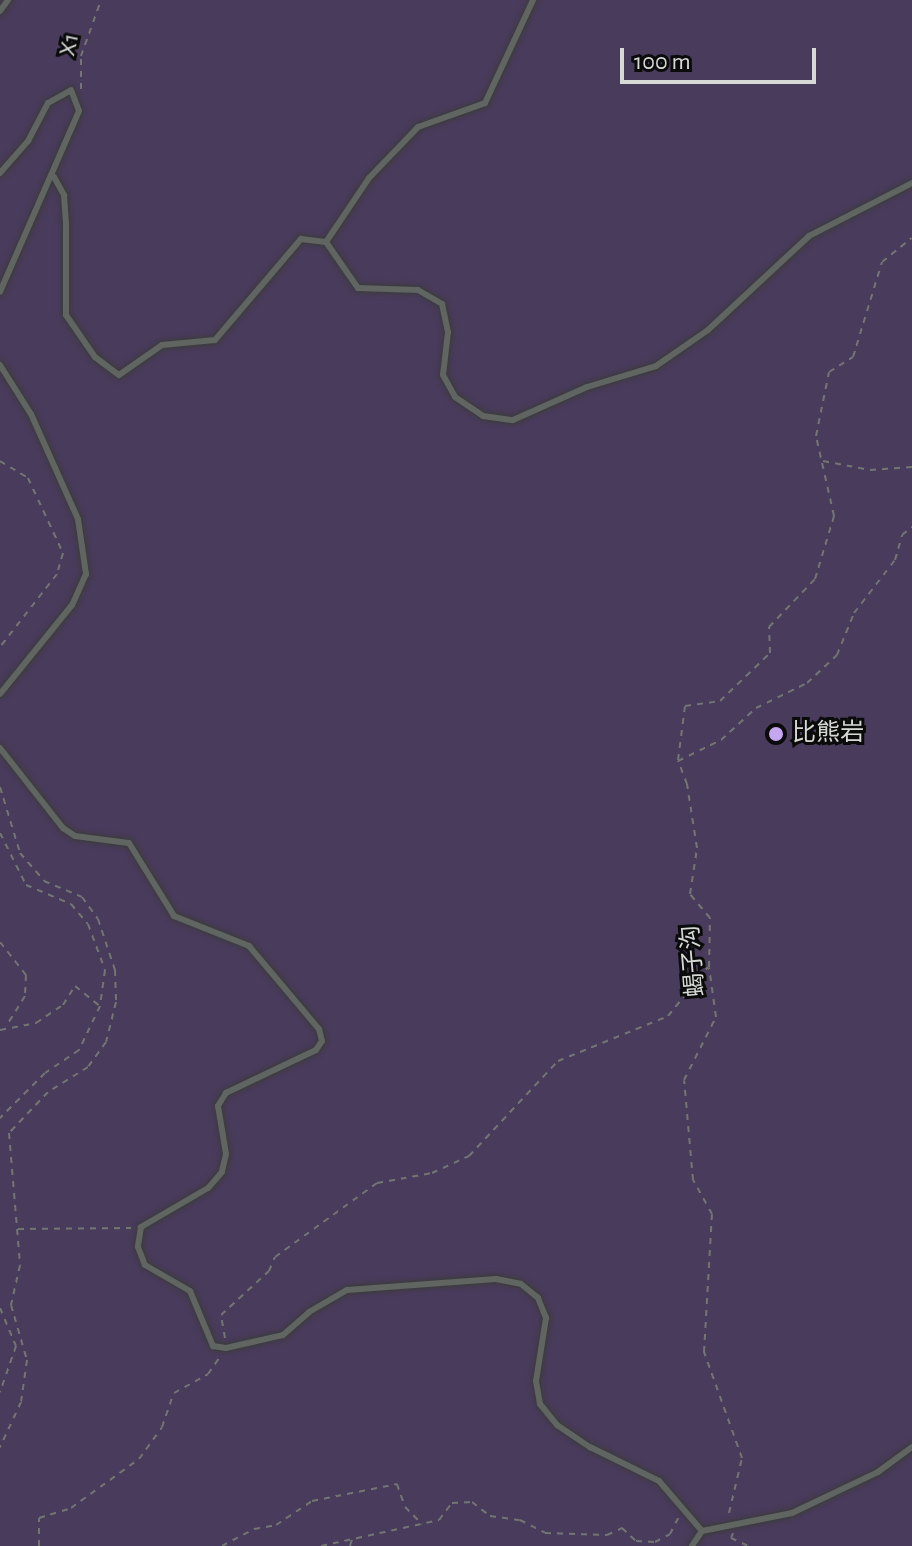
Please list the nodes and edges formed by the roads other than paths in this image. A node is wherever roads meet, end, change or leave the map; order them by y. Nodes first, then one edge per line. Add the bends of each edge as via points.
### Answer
1 (8, 0) edge
2 (533, 0) edge
3 (0, 11) edge
4 (0, 173) edge
5 (54, 177) junction
6 (912, 183) edge
7 (326, 242) junction
8 (0, 292) edge
9 (0, 365) edge
10 (0, 694) edge
11 (0, 748) edge
12 (912, 1447) edge
13 (702, 1531) junction
14 (692, 1546) edge

1 - 3 lane
2 - 7 lane via 485,103 418,127 369,178
4 - 5 lane via 28,141 48,103 71,90 79,111
5 - 7 lane via 65,210 66,315 95,357 119,375 162,345 215,340 301,239
5 - 8 lane via 27,222
6 - 7 lane via 809,236 708,330 656,366 587,387 513,420 483,416 455,397 443,375 448,332 442,304 418,290 358,288
9 - 10 lane via 31,414 78,519 86,574 72,605
11 - 13 lane via 63,828 75,836 129,843 174,916 249,946 319,1029 322,1041 316,1050 226,1093 218,1106 226,1154 222,1172 208,1188 141,1227 138,1247 145,1265 190,1291 213,1346 283,1335 347,1290 496,1279 521,1284 538,1298 546,1318 536,1381 540,1404 557,1425 590,1447 659,1481
12 - 13 lane via 878,1472 792,1513
13 - 14 lane

